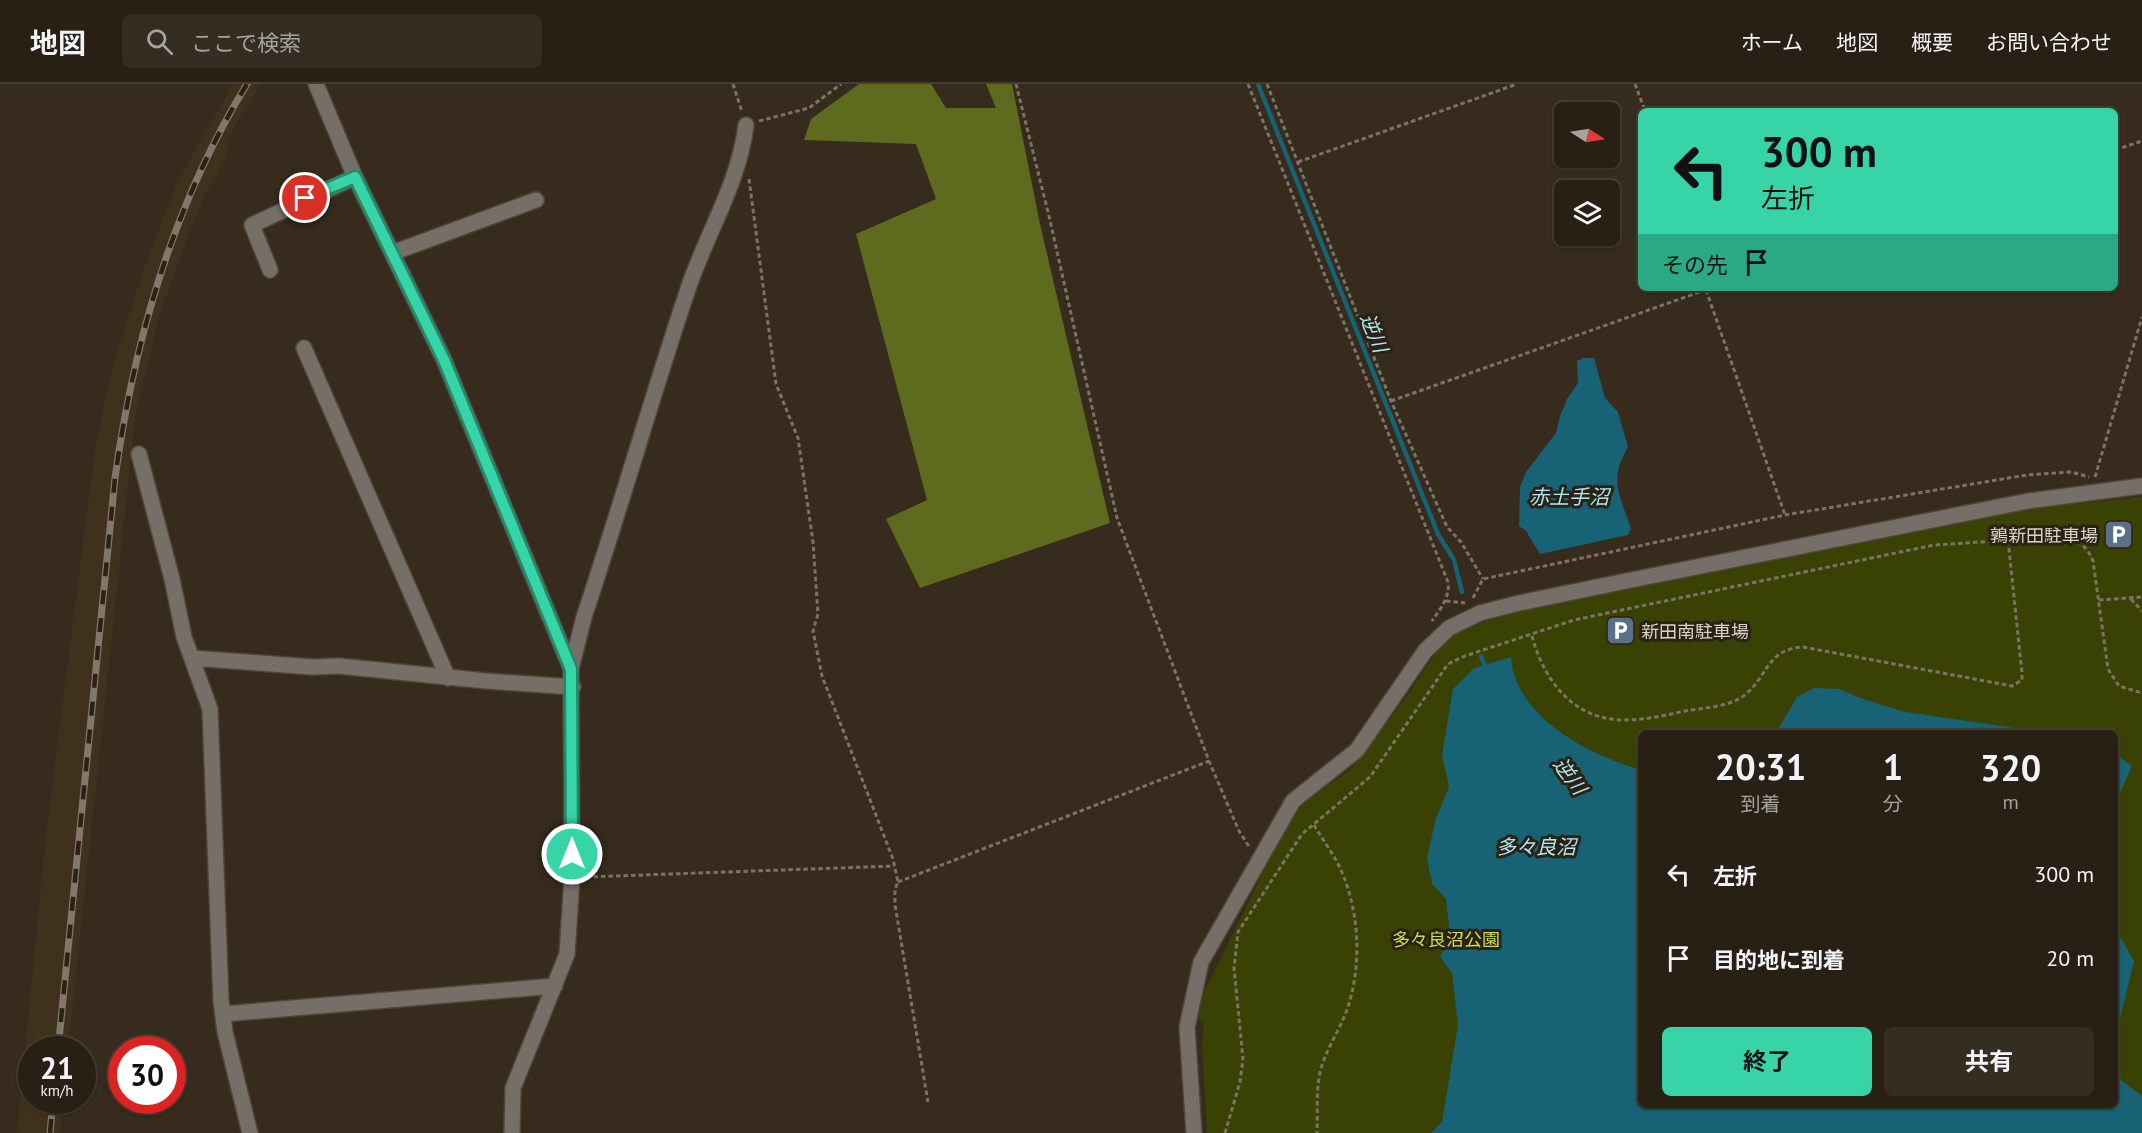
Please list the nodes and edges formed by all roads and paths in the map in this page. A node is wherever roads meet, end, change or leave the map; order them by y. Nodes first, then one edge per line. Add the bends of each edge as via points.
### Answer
1 (316, 84) edge
2 (733, 84) edge
3 (841, 84) edge
4 (1016, 84) edge
5 (1248, 84) edge
6 (1267, 84) edge
7 (1517, 84) edge
8 (1635, 84) edge
9 (1644, 108) edge
10 (746, 125) junction
11 (2142, 141) edge
12 (743, 147) junction
13 (2118, 149) edge
14 (1298, 162) junction
15 (355, 177) junction
16 (536, 200) dead end
17 (392, 253) junction
18 (270, 270) dead end
19 (1700, 291) edge
20 (1707, 291) edge
21 (2142, 317) edge
22 (304, 348) dead end
23 (1391, 400) junction
24 (139, 454) dead end
25 (2095, 485) junction
26 (2142, 486) edge
27 (1785, 515) junction
28 (2008, 540) junction
29 (1484, 579) junction
30 (2142, 597) edge
31 (2131, 599) junction
32 (2099, 600) junction
33 (1446, 601) junction
34 (2142, 611) edge
35 (1532, 636) junction
36 (1425, 651) junction
37 (192, 658) junction
38 (571, 669) junction
39 (448, 678) junction
40 (573, 687) junction
41 (2142, 693) edge
42 (1209, 761) junction
43 (1314, 825) junction
44 (1258, 859) junction
45 (895, 866) junction
46 (572, 878) junction
47 (898, 882) junction
48 (555, 986) junction
49 (223, 1014) junction
50 (928, 1102) dead end
51 (249, 1133) edge
52 (512, 1133) edge
53 (1194, 1133) edge
54 (1225, 1133) edge
55 (1317, 1133) edge

1 - 15 street
2 - 10 path
3 - 10 path via 809,108
4 - 42 path via 1117,518
5 - 33 path via 1448,582
6 - 14 path
7 - 14 path
8 - 9 path
10 - 12 street
11 - 13 path
12 - 38 street via 688,289
12 - 45 path via 776,384 800,450 813,542 818,614 813,631 822,676
14 - 23 path
15 - 17 street
15 - 18 street via 252,225
16 - 17 street
17 - 38 street via 444,360
19 - 23 path
20 - 27 path
21 - 25 path
22 - 39 street
23 - 29 path via 1448,527
24 - 37 street
25 - 26 street
25 - 27 path via 2071,472 2026,475
25 - 36 street via 1519,603 1461,620
27 - 29 path
28 - 32 path via 2060,537 2081,543 2088,548 2093,561
28 - 35 path via 1934,545 1574,620
28 - 35 path via 2022,673 2022,680 2012,686 1803,647 1791,648 1773,658 1753,688 1730,703 1625,720 1584,709 1557,688 1539,659
29 - 33 path via 1476,596 1468,602
30 - 31 path
31 - 32 path
31 - 34 path
32 - 41 path via 2108,669 2119,686
33 - 36 path via 1426,630
35 - 43 path via 1448,664 1370,777
36 - 44 street via 1357,750 1293,801
37 - 39 street via 339,666
37 - 49 street via 210,709
38 - 40 street
39 - 40 street
40 - 46 street
42 - 44 path via 1239,831
42 - 47 path
43 - 54 path via 1302,834 1238,932 1234,968 1243,1059
43 - 55 path via 1340,869 1354,915 1358,945 1348,1006 1324,1058 1319,1079
44 - 53 street via 1201,962 1192,995 1187,1027
45 - 46 path
45 - 47 path
46 - 48 street via 567,954
47 - 50 path via 895,905
48 - 49 street
48 - 52 street via 513,1088
49 - 51 street

